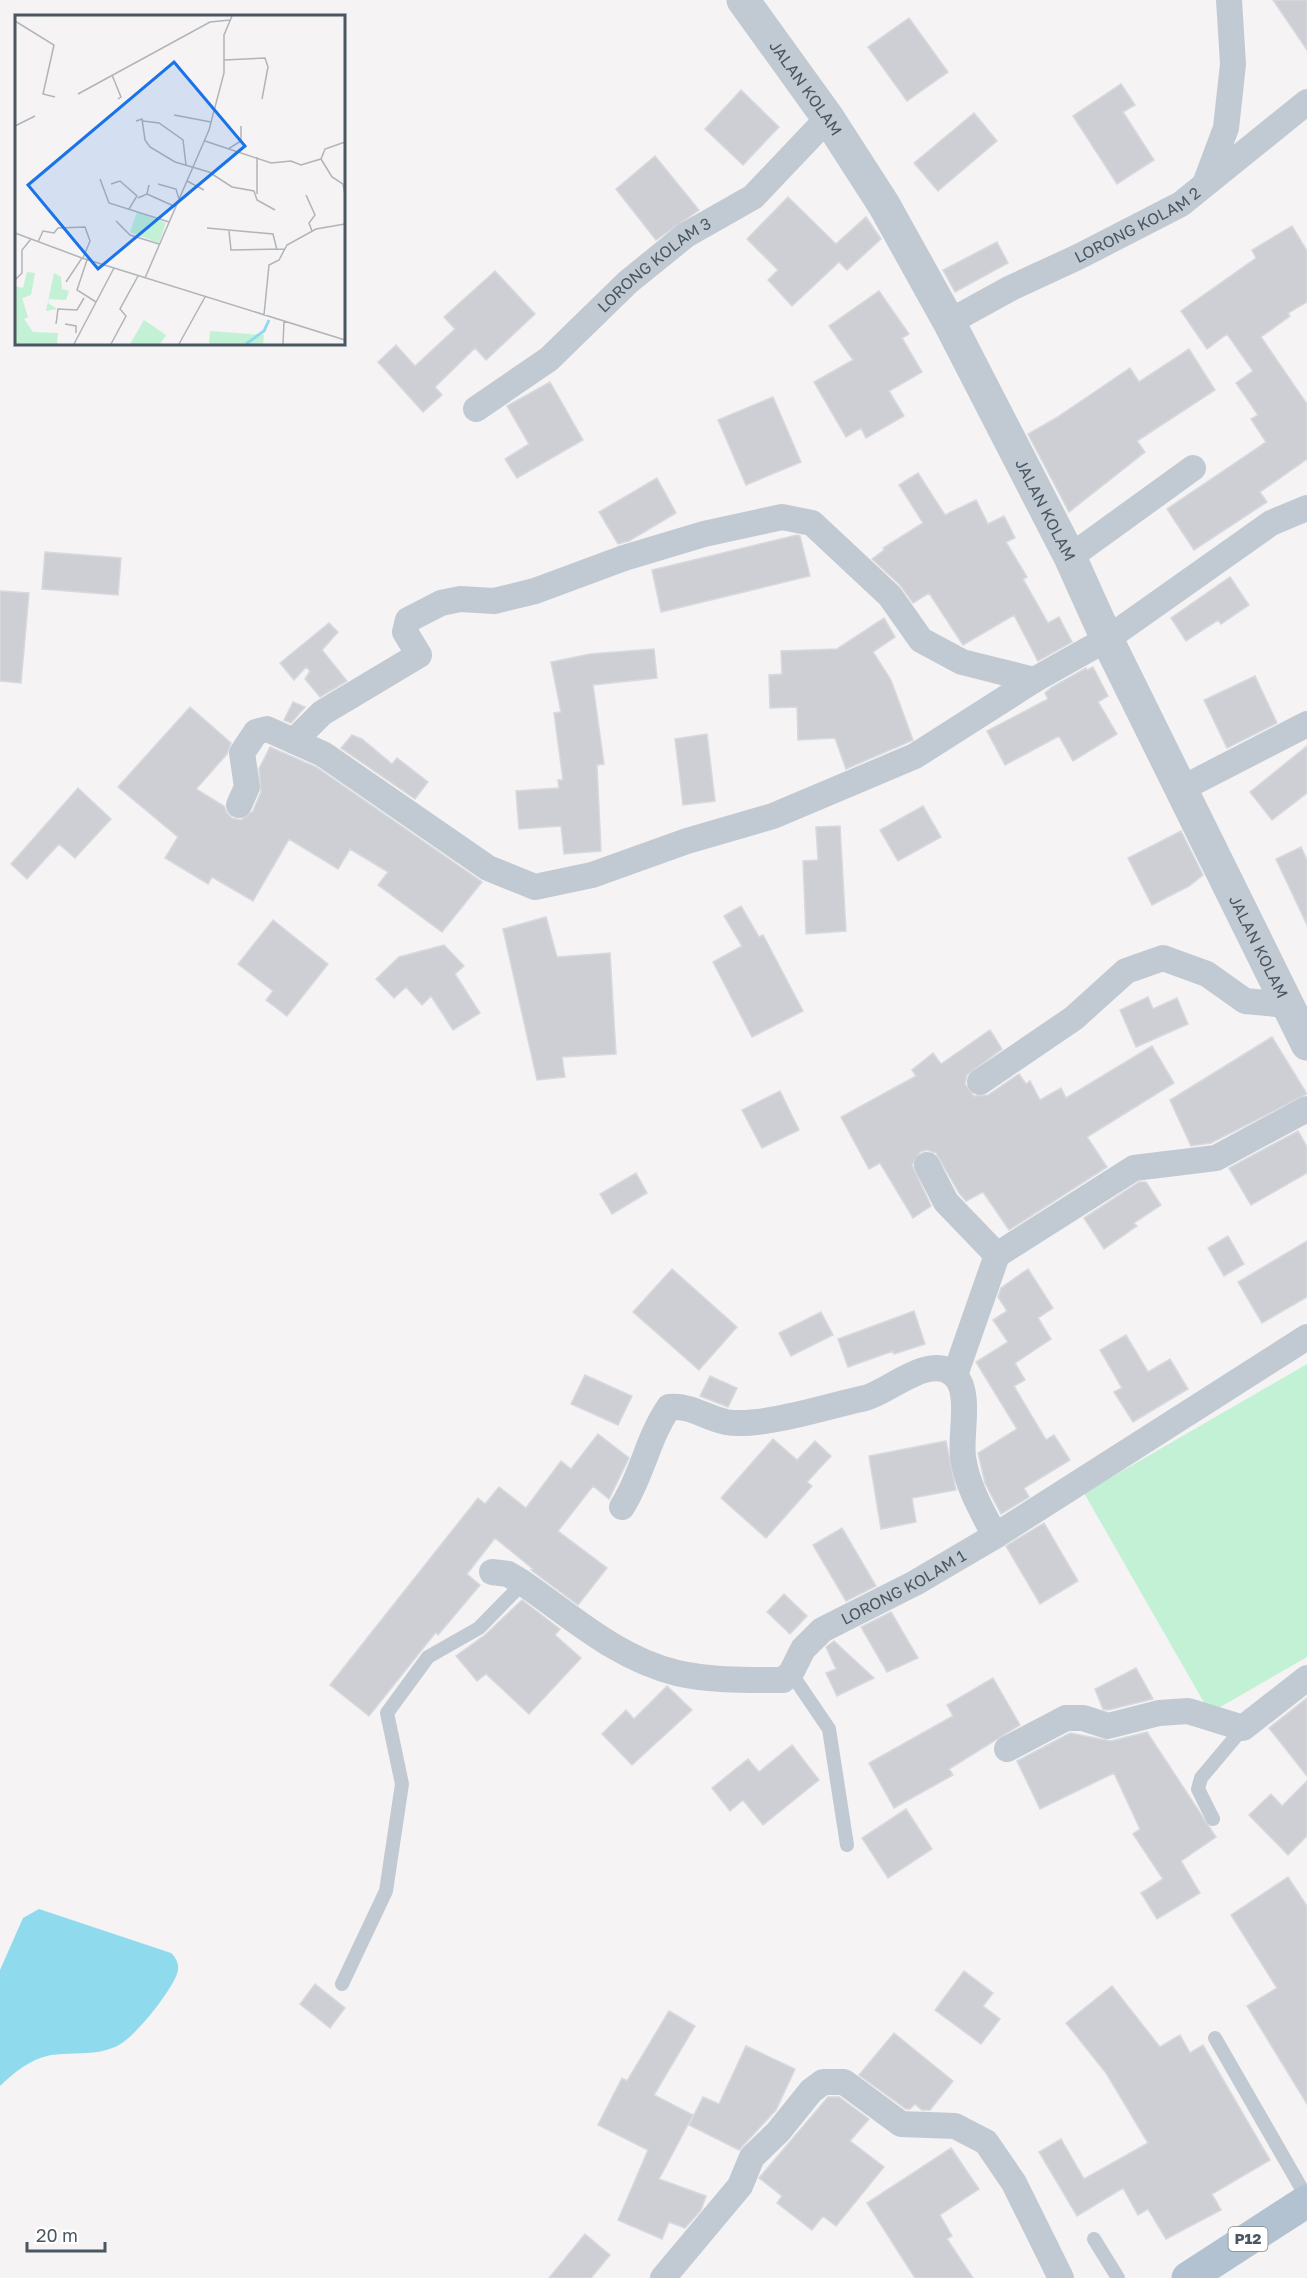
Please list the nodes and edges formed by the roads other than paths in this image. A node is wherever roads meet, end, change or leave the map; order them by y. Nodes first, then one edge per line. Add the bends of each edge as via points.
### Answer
1 (743, 0) edge
2 (1229, 0) edge
3 (1307, 102) edge
4 (828, 118) junction
5 (1204, 187) junction
6 (949, 322) junction
7 (476, 409) dead end
8 (1193, 468) dead end
9 (1307, 508) edge
10 (1070, 557) junction
11 (1107, 639) junction
12 (1034, 680) junction
13 (1307, 724) edge
14 (294, 741) junction
15 (1181, 789) junction
16 (239, 805) dead end
17 (1288, 1005) junction
18 (1307, 1044) edge
19 (980, 1082) dead end
20 (1307, 1109) edge
21 (927, 1165) dead end
22 (997, 1255) junction
23 (1307, 1336) edge
24 (955, 1375) junction
25 (622, 1507) dead end
26 (995, 1536) junction
27 (492, 1572) dead end
28 (523, 1583) junction
29 (791, 1673) junction
30 (1307, 1678) edge
31 (1243, 1728) junction
32 (1007, 1749) dead end
33 (1213, 1819) dead end
34 (847, 1845) dead end
35 (342, 1984) dead end
36 (1215, 2038) dead end
37 (1307, 2199) edge
38 (1094, 2239) dead end
39 (663, 2278) edge
40 (1061, 2278) edge
41 (1118, 2278) edge
42 (1188, 2278) edge

1 - 4 street, JALAN KOLAM
2 - 5 street via 1233,64 1226,128
3 - 5 street, LORONG KOLAM 2
4 - 6 street, JALAN KOLAM via 884,206
4 - 7 street, LORONG KOLAM 3 via 753,197 686,235 628,282 549,358
5 - 6 street, LORONG KOLAM 2 via 1182,204
6 - 10 street, JALAN KOLAM
8 - 10 street
9 - 11 street via 1270,523
10 - 11 street, JALAN KOLAM
11 - 12 street
11 - 15 street, JALAN KOLAM
12 - 14 street via 915,756 803,805 592,875 536,887 488,867 323,754
12 - 14 street via 962,662 921,640 890,596 813,523 782,517 704,534 514,596 494,601 460,599 441,603 408,620 405,632 419,655 322,713
13 - 15 street
14 - 16 street via 267,729 256,732 242,753 247,788
15 - 17 street, JALAN KOLAM
17 - 18 street, JALAN KOLAM
17 - 19 street via 1245,1001 1207,974 1163,958 1126,971 1074,1018
20 - 22 street via 1216,1158 1134,1168
21 - 22 street via 946,1202
22 - 24 street
23 - 26 street, LORONG KOLAM 1
24 - 25 street via 935,1368 904,1377 870,1397 767,1419 727,1422 682,1406 669,1407 654,1430 644,1465
24 - 26 street via 963,1388 963,1456 970,1487
26 - 29 street, LORONG KOLAM 1 via 915,1583 822,1630 803,1649
27 - 28 street via 508,1574
28 - 29 street via 610,1645 677,1673 725,1680 783,1680
28 - 35 lane via 479,1628 429,1657 387,1713 402,1784 386,1891
29 - 34 lane via 829,1729
30 - 31 street
31 - 32 street via 1188,1711 1159,1713 1108,1726 1083,1718 1066,1718
31 - 33 lane via 1201,1778 1198,1789
36 - 37 lane
37 - 42 main road, P12
38 - 41 lane
39 - 40 street via 740,2186 752,2157 812,2091 823,2082 844,2082 901,2124 955,2126 986,2142 1014,2183

